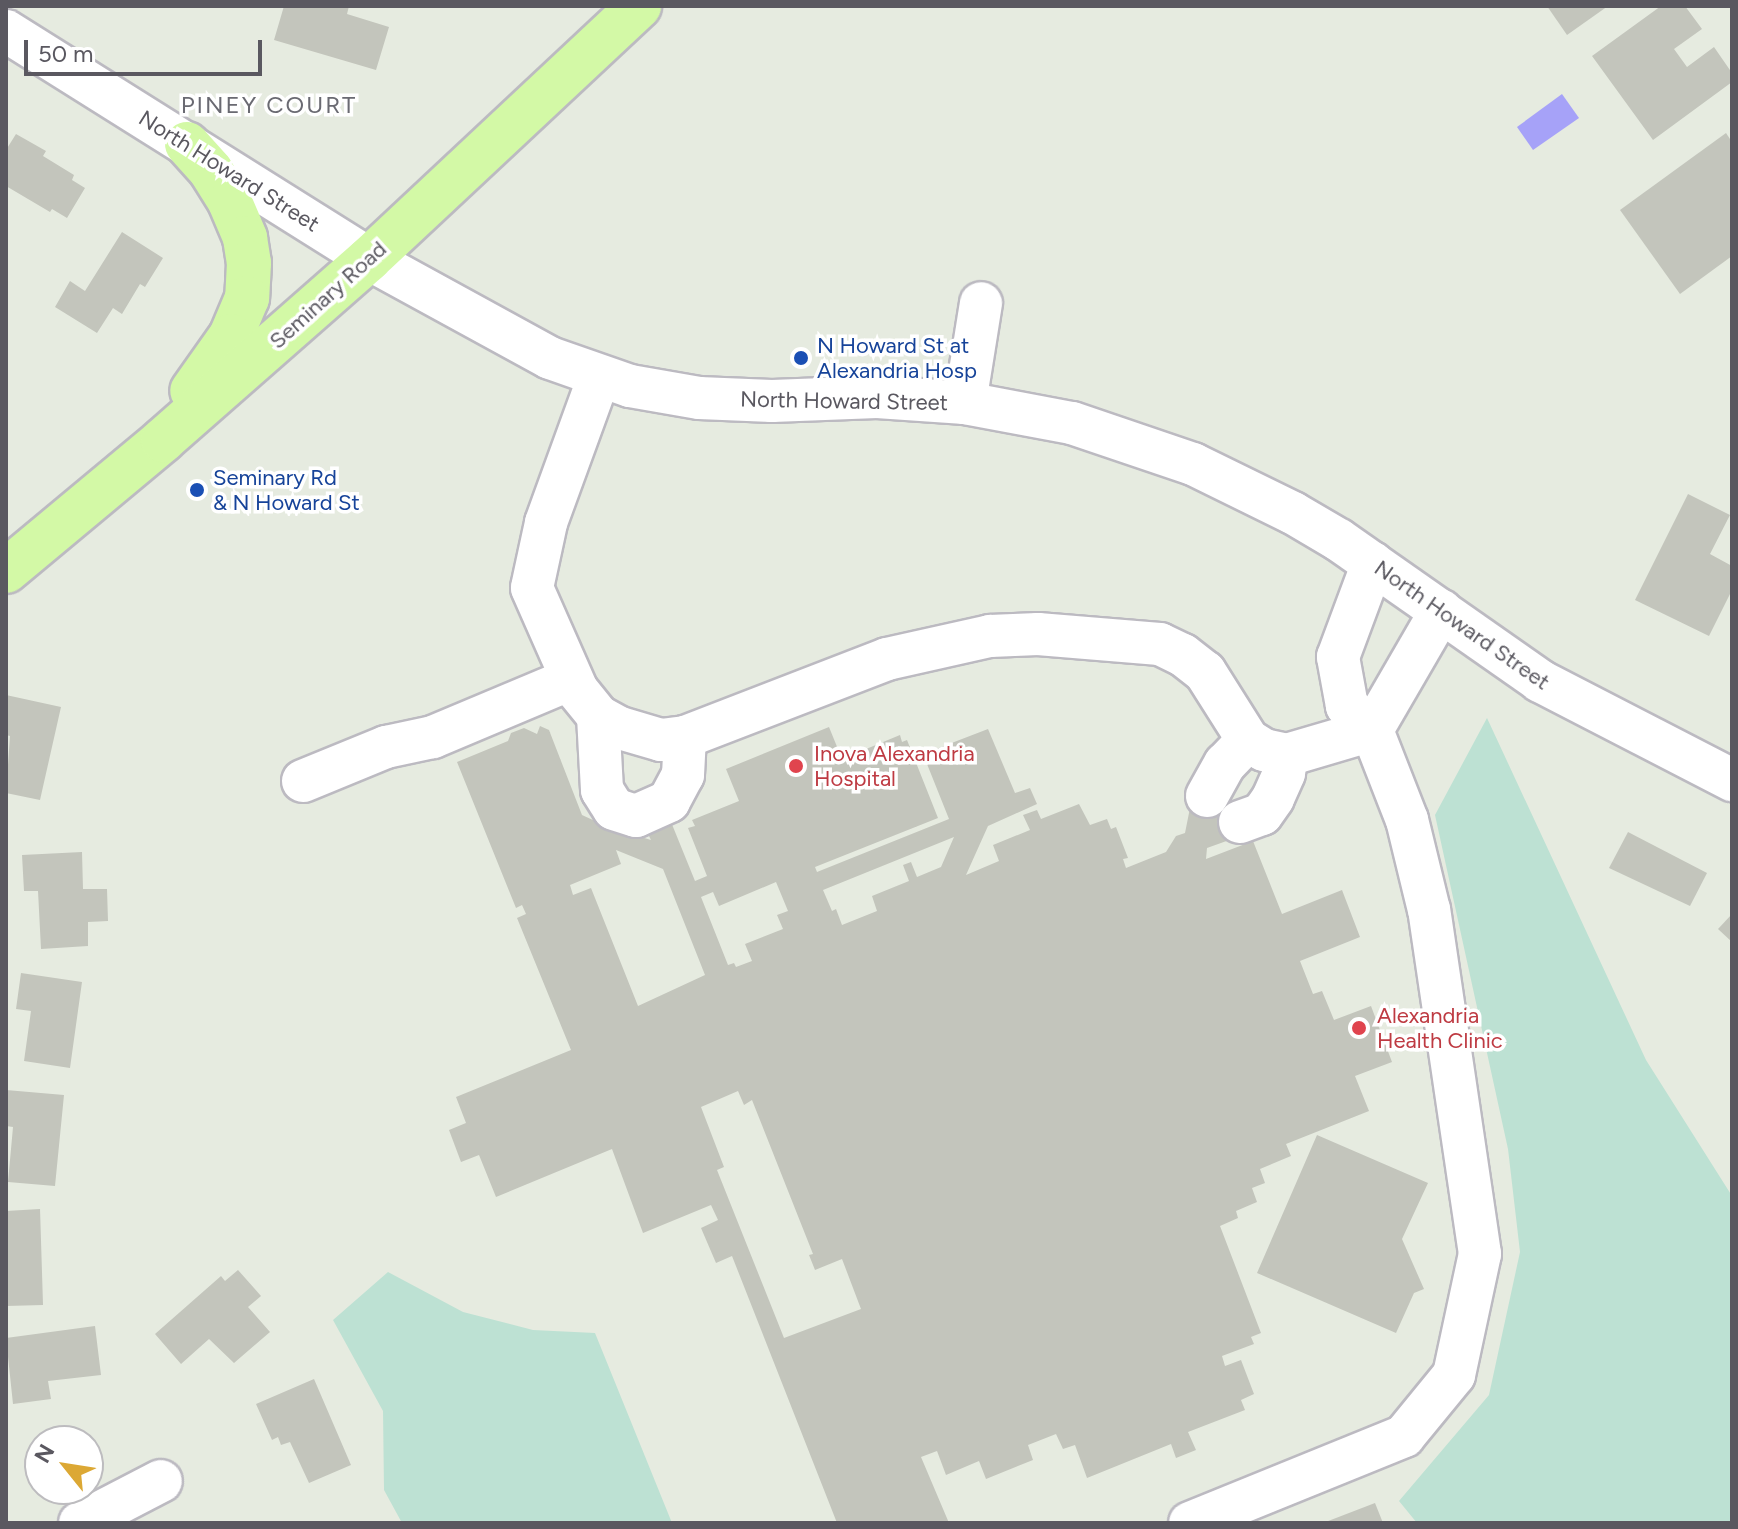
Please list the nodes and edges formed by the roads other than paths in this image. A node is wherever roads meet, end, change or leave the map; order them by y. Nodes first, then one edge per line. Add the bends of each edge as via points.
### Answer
1 (639, 6) edge
2 (6, 31) edge
3 (187, 144) junction
4 (369, 259) junction
5 (981, 303) dead end
6 (599, 377) junction
7 (965, 403) junction
8 (122, 476) junction
9 (1373, 563) junction
10 (6, 571) edge
11 (1441, 611) junction
12 (565, 665) junction
13 (598, 716) junction
14 (1372, 730) junction
15 (685, 737) junction
16 (1248, 740) junction
17 (1287, 755) junction
18 (1732, 780) edge
19 (303, 781) dead end
20 (1207, 796) dead end
21 (1240, 822) dead end
22 (161, 1481) dead end
23 (1217, 1518) edge
24 (80, 1523) edge

1 - 4 main road, Seminary Road
2 - 3 street, North Howard Street
3 - 4 street, North Howard Street
3 - 8 main road via 211,171 245,238 247,298 231,336 204,377
4 - 6 street, North Howard Street via 515,341
4 - 8 main road, Seminary Road
5 - 7 street
6 - 7 street, North Howard Street via 699,398 877,397
6 - 12 street via 546,523 532,588
7 - 9 street, North Howard Street via 1072,423 1193,464 1293,513
8 - 10 main road, Seminary Road
9 - 11 street, North Howard Street
9 - 14 street via 1338,657 1347,706
11 - 14 street
11 - 18 street, North Howard Street via 1574,701
12 - 13 street
12 - 19 street via 423,717 386,747
13 - 15 street via 643,737
13 - 15 street via 602,790 614,809 636,816 669,801 683,775
14 - 17 street
14 - 23 street via 1407,820 1429,910 1480,1254 1454,1375 1404,1436
15 - 16 street via 887,659 990,636 1038,634 1160,644 1183,655 1205,672
16 - 17 street
16 - 20 street via 1225,764
17 - 21 street via 1262,814
22 - 24 street

